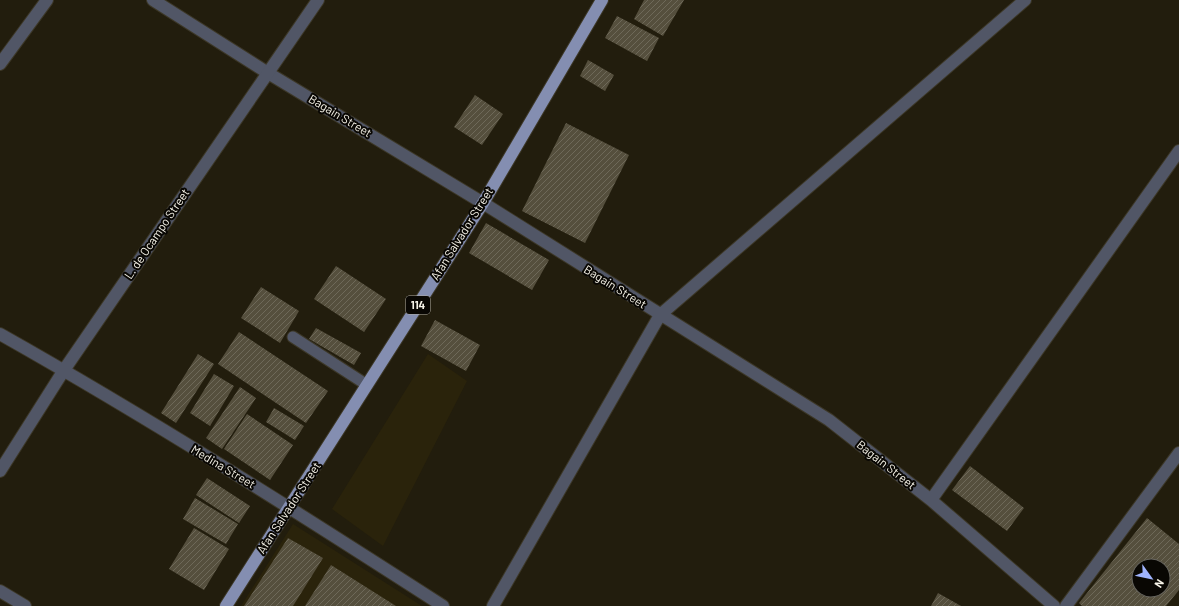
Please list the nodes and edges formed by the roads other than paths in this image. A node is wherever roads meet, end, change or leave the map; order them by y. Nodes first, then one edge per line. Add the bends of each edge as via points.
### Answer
1 (47, 0) edge
2 (153, 0) edge
3 (318, 0) edge
4 (602, 0) edge
5 (1025, 0) edge
6 (0, 64) edge
7 (268, 73) junction
8 (1179, 151) edge
9 (483, 203) junction
10 (660, 315) junction
11 (0, 334) edge
12 (293, 337) dead end
13 (64, 370) junction
14 (367, 385) junction
15 (1179, 453) edge
16 (0, 472) edge
17 (931, 500) junction
18 (289, 507) junction
19 (0, 591) edge
20 (25, 606) edge
21 (226, 606) edge
22 (443, 606) edge
23 (493, 606) edge
24 (1054, 606) edge
25 (1066, 606) edge

1 - 6 street
2 - 7 street, Bagain Street
3 - 7 street, L. de Ocampo Street
4 - 9 main road, Afan Salvador Street / 114
5 - 10 street
7 - 9 street, Bagain Street
7 - 13 street, L. de Ocampo Street
8 - 17 street
9 - 10 street, Bagain Street
9 - 14 main road, Afan Salvador Street / 114
10 - 17 street, Bagain Street via 829,420
10 - 23 street
11 - 13 street, Medina Street
12 - 14 lane
13 - 16 street, L. de Ocampo Street
13 - 18 street, Medina Street
14 - 18 main road, Afan Salvador Street / 114
15 - 25 street
17 - 24 street, Bagain Street
18 - 21 main road, Afan Salvador Street / 114
18 - 22 street, Medina Street
19 - 20 street

